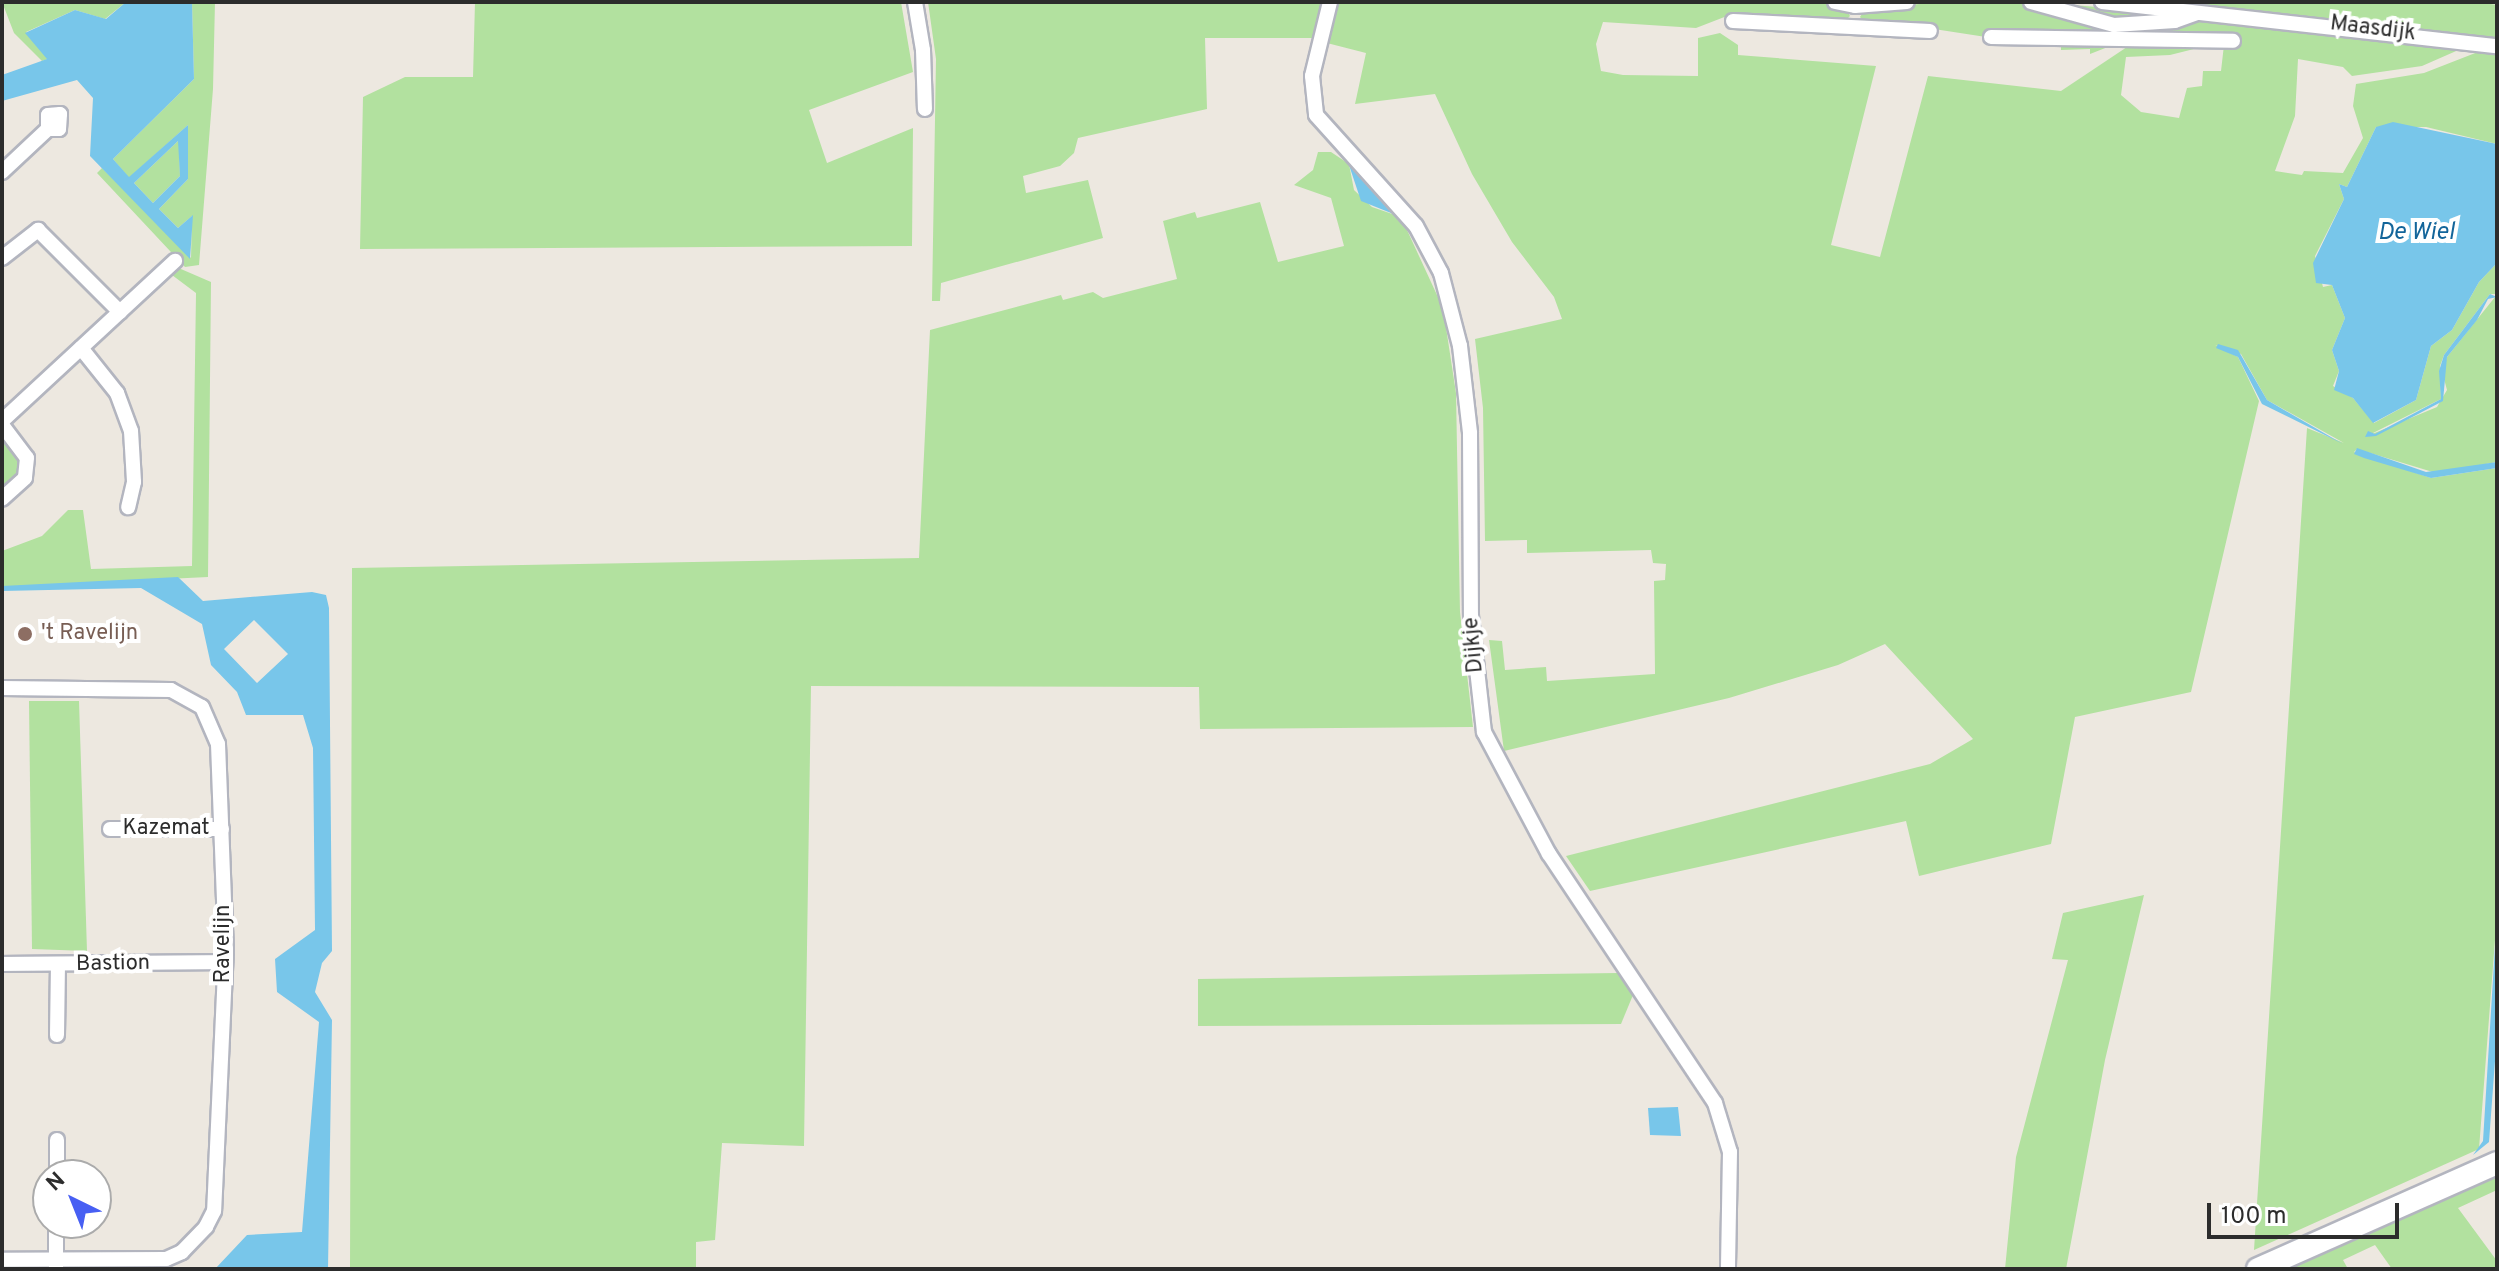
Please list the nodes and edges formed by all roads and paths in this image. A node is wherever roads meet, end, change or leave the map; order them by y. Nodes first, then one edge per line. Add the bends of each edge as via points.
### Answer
1 (915, 2) edge
2 (1330, 2) edge
3 (1835, 2) edge
4 (1907, 2) edge
5 (2031, 2) edge
6 (2102, 2) edge
7 (1855, 6) junction
8 (2201, 11) junction
9 (1733, 21) dead end
10 (1854, 26) junction
11 (1930, 31) dead end
12 (2114, 32) junction
13 (1991, 37) dead end
14 (2233, 41) dead end
15 (2497, 46) edge
16 (925, 109) dead end
17 (48, 129) dead end
18 (2, 172) edge
19 (2, 258) edge
20 (175, 261) dead end
21 (120, 312) junction
22 (81, 348) junction
23 (2, 423) edge
24 (2, 499) edge
25 (128, 507) dead end
26 (2, 688) edge
27 (110, 829) dead end
28 (222, 829) junction
29 (225, 962) junction
30 (2, 964) edge
31 (58, 965) junction
32 (57, 1035) dead end
33 (57, 1140) dead end
34 (57, 1159) edge
35 (2497, 1163) edge
36 (56, 1239) edge
37 (2, 1260) edge
38 (56, 1264) edge
39 (1728, 1269) edge
40 (2258, 1269) edge

1 - 16 street
2 - 39 street, Dijkje via 1312,76 1316,115 1416,226 1441,273 1460,346 1470,433 1471,616 1484,732 1549,854 1715,1103 1730,1152
3 - 7 street
4 - 7 street
5 - 12 street, Maasdijk
6 - 8 street, Maasdijk
7 - 10 street
8 - 12 street, Maasdijk
8 - 15 street, Maasdijk
9 - 10 street
10 - 11 street
12 - 13 street, Maasdijk
12 - 14 street, Maasdijk
17 - 18 street
19 - 21 street via 38,230
20 - 21 street
21 - 22 street
22 - 23 street
22 - 25 street via 117,393 131,431 134,482
23 - 24 street via 27,458 25,478
26 - 28 street, Ravelijn via 171,690 194,699 214,727
27 - 28 street, Kazemat
28 - 29 street, Ravelijn
29 - 31 street, Bastion
29 - 38 street, Ravelijn via 214,1211 206,1227 182,1252 166,1259
30 - 31 street, Bastion
31 - 32 street
33 - 34 street
35 - 40 street
36 - 38 street
37 - 38 street, Ravelijn

